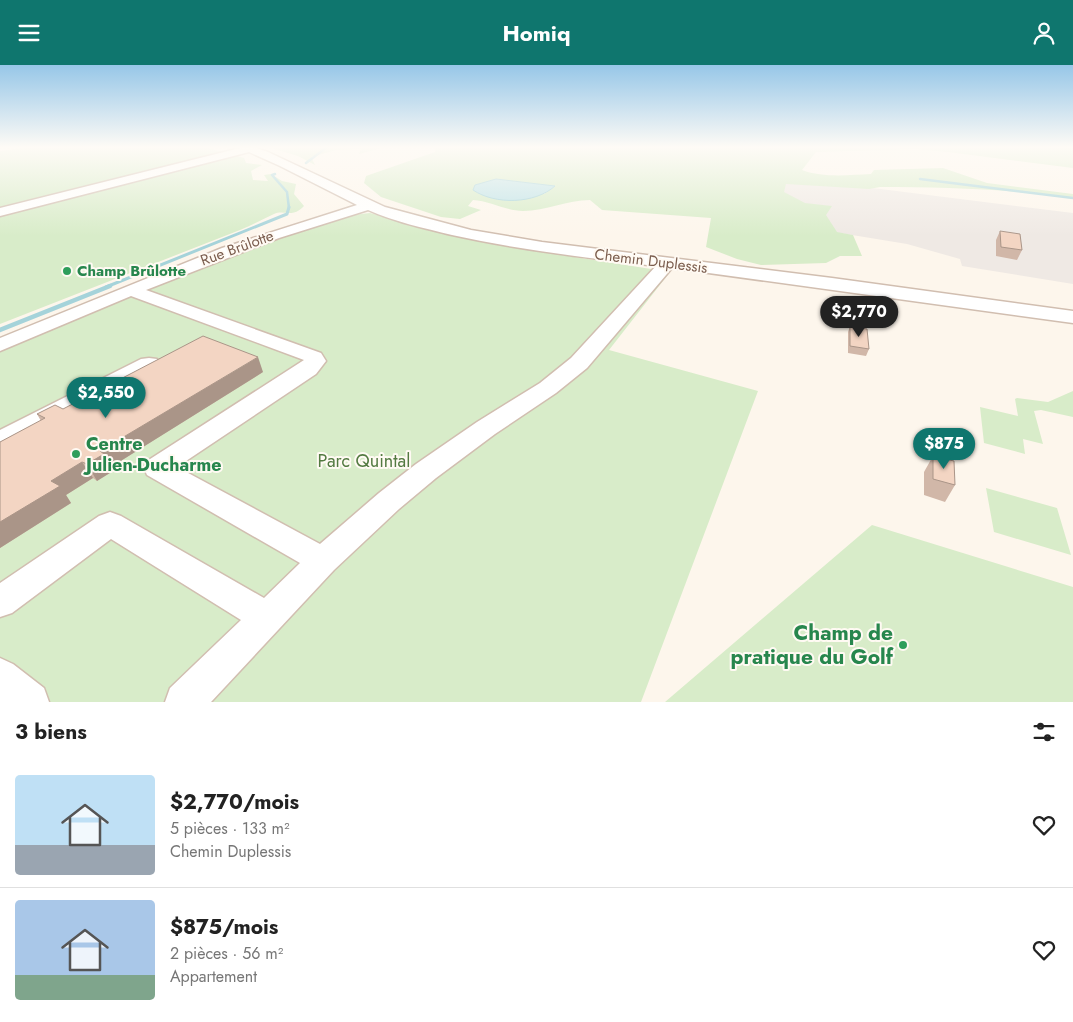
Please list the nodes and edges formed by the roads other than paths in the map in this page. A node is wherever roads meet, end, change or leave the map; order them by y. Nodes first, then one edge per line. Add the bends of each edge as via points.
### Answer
1 (136, 177) edge
2 (311, 177) edge
3 (368, 206) junction
4 (0, 212) edge
5 (668, 263) junction
6 (131, 290) junction
7 (1073, 317) edge
8 (225, 325) junction
9 (199, 338) edge
10 (0, 345) edge
11 (165, 355) edge
12 (0, 441) edge
13 (323, 561) junction
14 (0, 602) edge
15 (267, 618) junction
16 (0, 677) edge
17 (30, 702) edge
18 (184, 702) edge

1 - 4 street
2 - 3 street, Chemin Duplessis
3 - 5 street, Chemin Duplessis via 474,236
3 - 6 street, Rue Brûlotte via 246,244
5 - 7 street, Chemin Duplessis
5 - 13 street via 574,368 426,471 360,525
6 - 8 street
6 - 10 street, Rue Brûlotte
8 - 9 street
8 - 13 street via 314,357 315,361 308,369 157,468
11 - 12 street
13 - 15 street
14 - 15 street via 110,525
15 - 18 street
16 - 17 street

